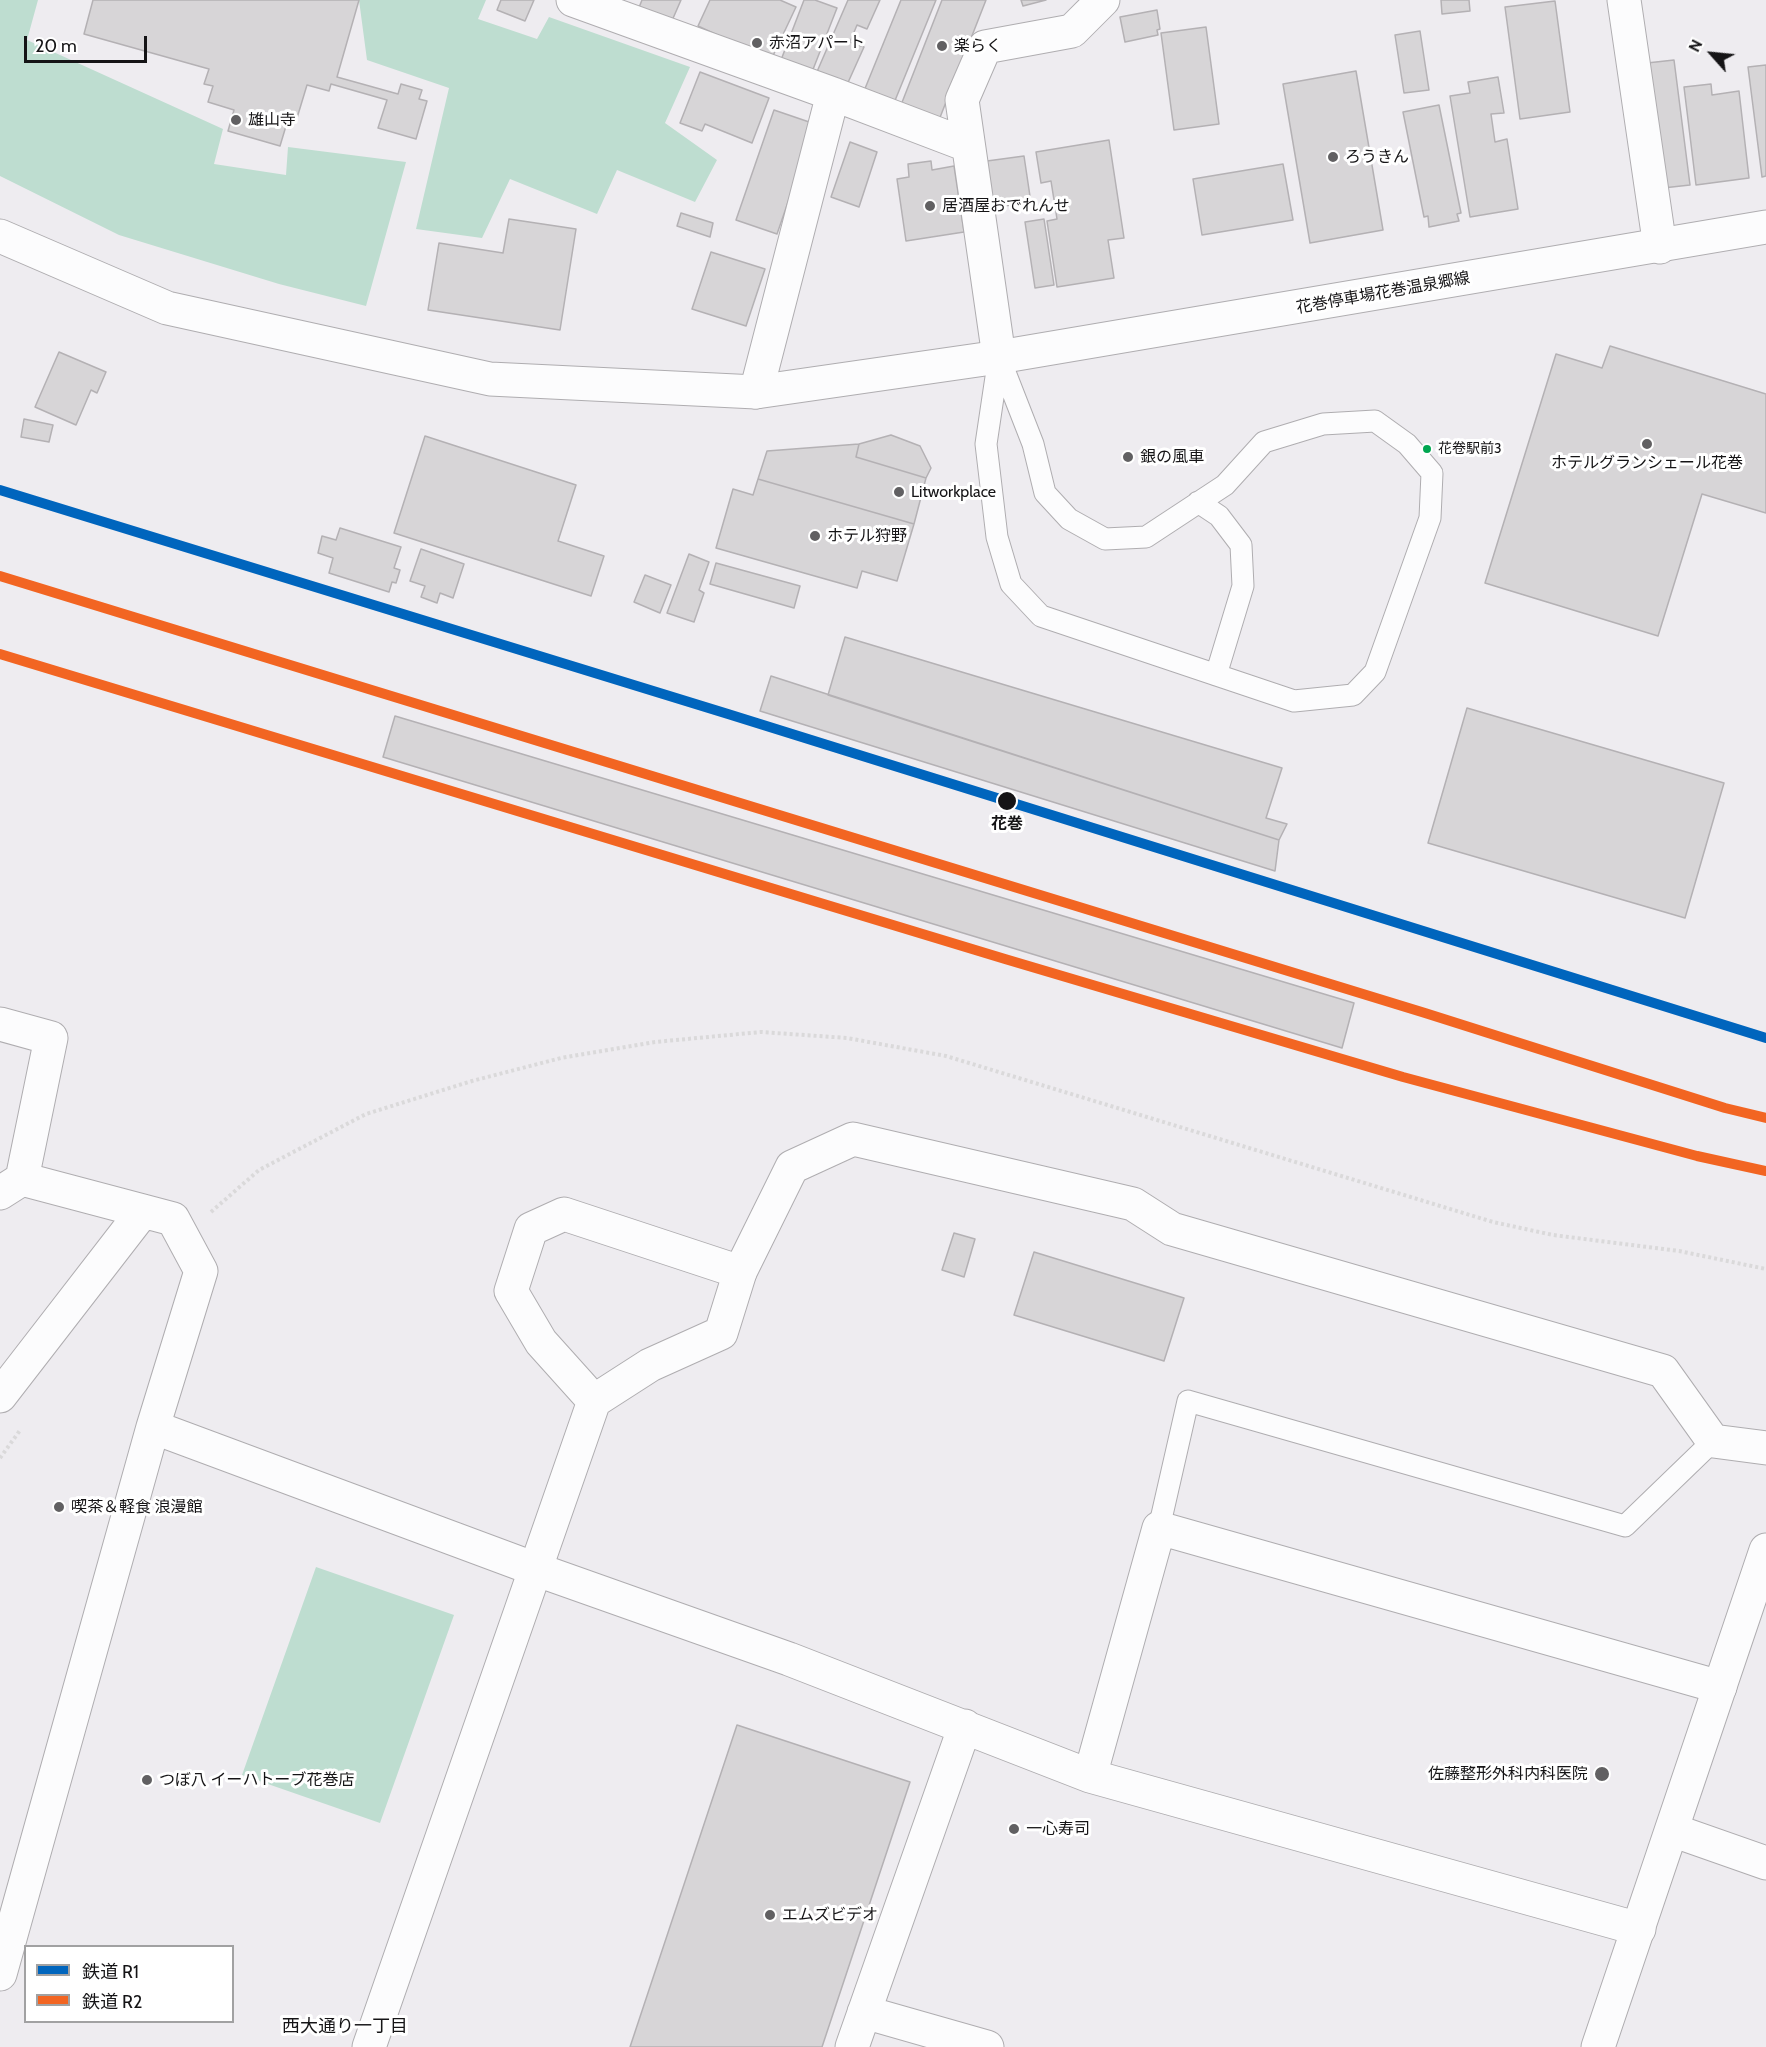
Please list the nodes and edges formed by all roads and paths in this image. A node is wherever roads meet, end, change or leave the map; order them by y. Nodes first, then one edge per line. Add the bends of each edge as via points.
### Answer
1 (573, 0) edge
2 (1102, 0) edge
3 (1624, 0) edge
4 (833, 94) junction
5 (967, 145) junction
6 (1766, 227) edge
7 (0, 236) edge
8 (1721, 236) junction
9 (1766, 244) edge
10 (1660, 247) junction
11 (999, 357) junction
12 (756, 392) junction
13 (1198, 502) junction
14 (1216, 675) junction
15 (0, 1024) edge
16 (11, 1186) edge
17 (143, 1211) junction
18 (741, 1272) junction
19 (0, 1396) edge
20 (594, 1401) junction
21 (153, 1426) junction
22 (1713, 1441) junction
23 (1766, 1448) edge
24 (1159, 1528) junction
25 (1766, 1551) edge
26 (535, 1569) junction
27 (1720, 1687) junction
28 (965, 1726) junction
29 (1090, 1776) junction
30 (1672, 1830) junction
31 (1766, 1863) edge
32 (1639, 1929) junction
33 (0, 1974) edge
34 (864, 2012) junction
35 (369, 2047) edge
36 (852, 2047) edge
37 (987, 2047) edge
38 (1598, 2047) edge

1 - 4 street
2 - 5 street via 1072,31 986,47 962,100
3 - 10 street
4 - 5 street
4 - 12 street
5 - 11 street
6 - 8 street, 花巻停車場花巻温泉郷線
7 - 12 street, 花巻停車場花巻温泉郷線 via 167,308 490,379
8 - 9 street
8 - 10 street, 花巻停車場花巻温泉郷線
10 - 11 street, 花巻停車場花巻温泉郷線
11 - 12 street, 花巻停車場花巻温泉郷線
11 - 13 lane via 1034,444 1045,493 1069,519 1105,539 1146,537
11 - 14 lane via 986,444 997,537 1011,584 1041,616
13 - 14 lane via 1219,516 1241,545 1243,586
13 - 14 lane via 1225,485 1264,442 1323,424 1375,421 1407,444 1432,473 1431,518 1375,672 1353,695 1294,701
15 - 16 street via 51,1038
16 - 17 street
17 - 19 street
17 - 21 street via 173,1219 201,1271
18 - 20 street via 721,1333 650,1365
18 - 20 street via 564,1214 531,1229 512,1291 541,1342
18 - 22 street via 792,1167 853,1139 1133,1204 1172,1229 1663,1371
20 - 26 street
21 - 26 street
21 - 33 street
22 - 23 street
22 - 24 lane via 1625,1527 1188,1401
24 - 27 street
24 - 29 street
25 - 27 street
26 - 28 street
26 - 35 street
27 - 30 street
28 - 29 street
28 - 34 street
29 - 32 street
30 - 31 street
30 - 32 street
32 - 38 street
34 - 36 street
34 - 37 street

